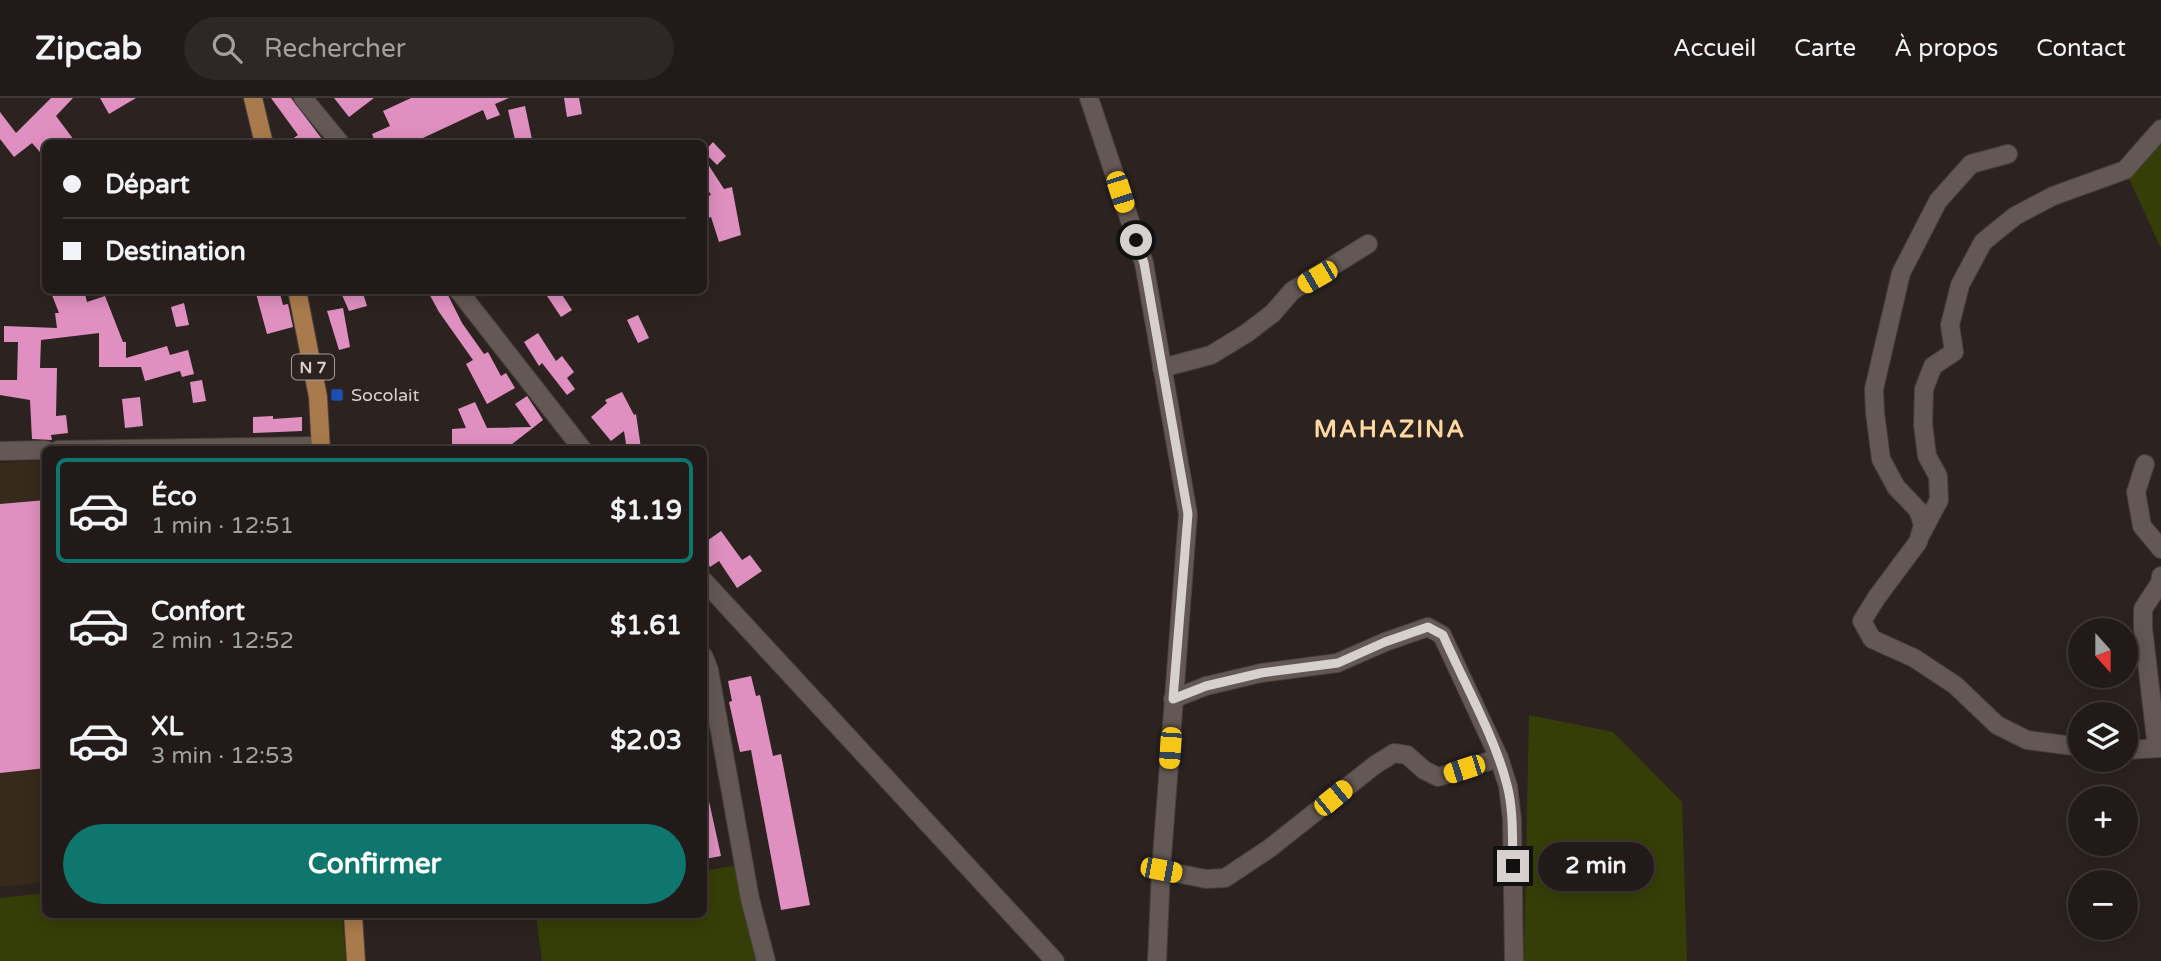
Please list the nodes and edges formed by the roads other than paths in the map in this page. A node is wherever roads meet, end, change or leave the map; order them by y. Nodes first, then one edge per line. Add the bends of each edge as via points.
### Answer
1 (253, 98) edge
2 (303, 98) edge
3 (1089, 98) edge
4 (2161, 129) edge
5 (263, 140) edge
6 (338, 140) edge
7 (2008, 154) dead end
8 (1368, 244) dead end
9 (299, 294) edge
10 (461, 294) edge
11 (1162, 368) junction
12 (320, 446) edge
13 (579, 446) edge
14 (42, 450) edge
15 (1, 451) edge
16 (2145, 464) dead end
17 (1920, 535) junction
18 (2161, 550) edge
19 (2161, 576) edge
20 (707, 584) edge
21 (707, 665) edge
22 (1173, 699) junction
23 (2068, 745) edge
24 (2159, 748) edge
25 (2138, 749) edge
26 (1499, 758) junction
27 (1161, 870) junction
28 (354, 918) edge
29 (356, 961) edge
30 (766, 961) edge
31 (1055, 961) edge
32 (1157, 961) edge
33 (1514, 961) edge

1 - 5 main road
2 - 6 street
3 - 11 street via 1144,263
4 - 17 street via 2125,170 2044,201 2015,216 1983,242 1960,285 1950,325 1954,352 1933,366 1924,389 1927,456 1938,476 1939,500
7 - 17 street via 1971,164 1937,201 1901,273 1886,331 1874,389 1881,459 1896,487 1918,510 1923,525
8 - 11 street via 1292,291 1273,313 1211,355
9 - 12 main road, N 7 via 318,397
10 - 13 street
11 - 22 street via 1188,514
14 - 15 street
16 - 18 street via 2136,492 2142,526
17 - 23 street via 1862,621 1872,639 1914,658 1955,685 1997,725 2027,740
19 - 24 street via 2143,609
20 - 31 street
21 - 30 street via 750,899
22 - 26 street via 1261,673 1338,663 1428,627 1443,635
22 - 27 street
24 - 25 street
26 - 27 street via 1438,777 1407,755 1394,753 1224,878
26 - 33 street via 1512,819
27 - 32 street
28 - 29 main road

